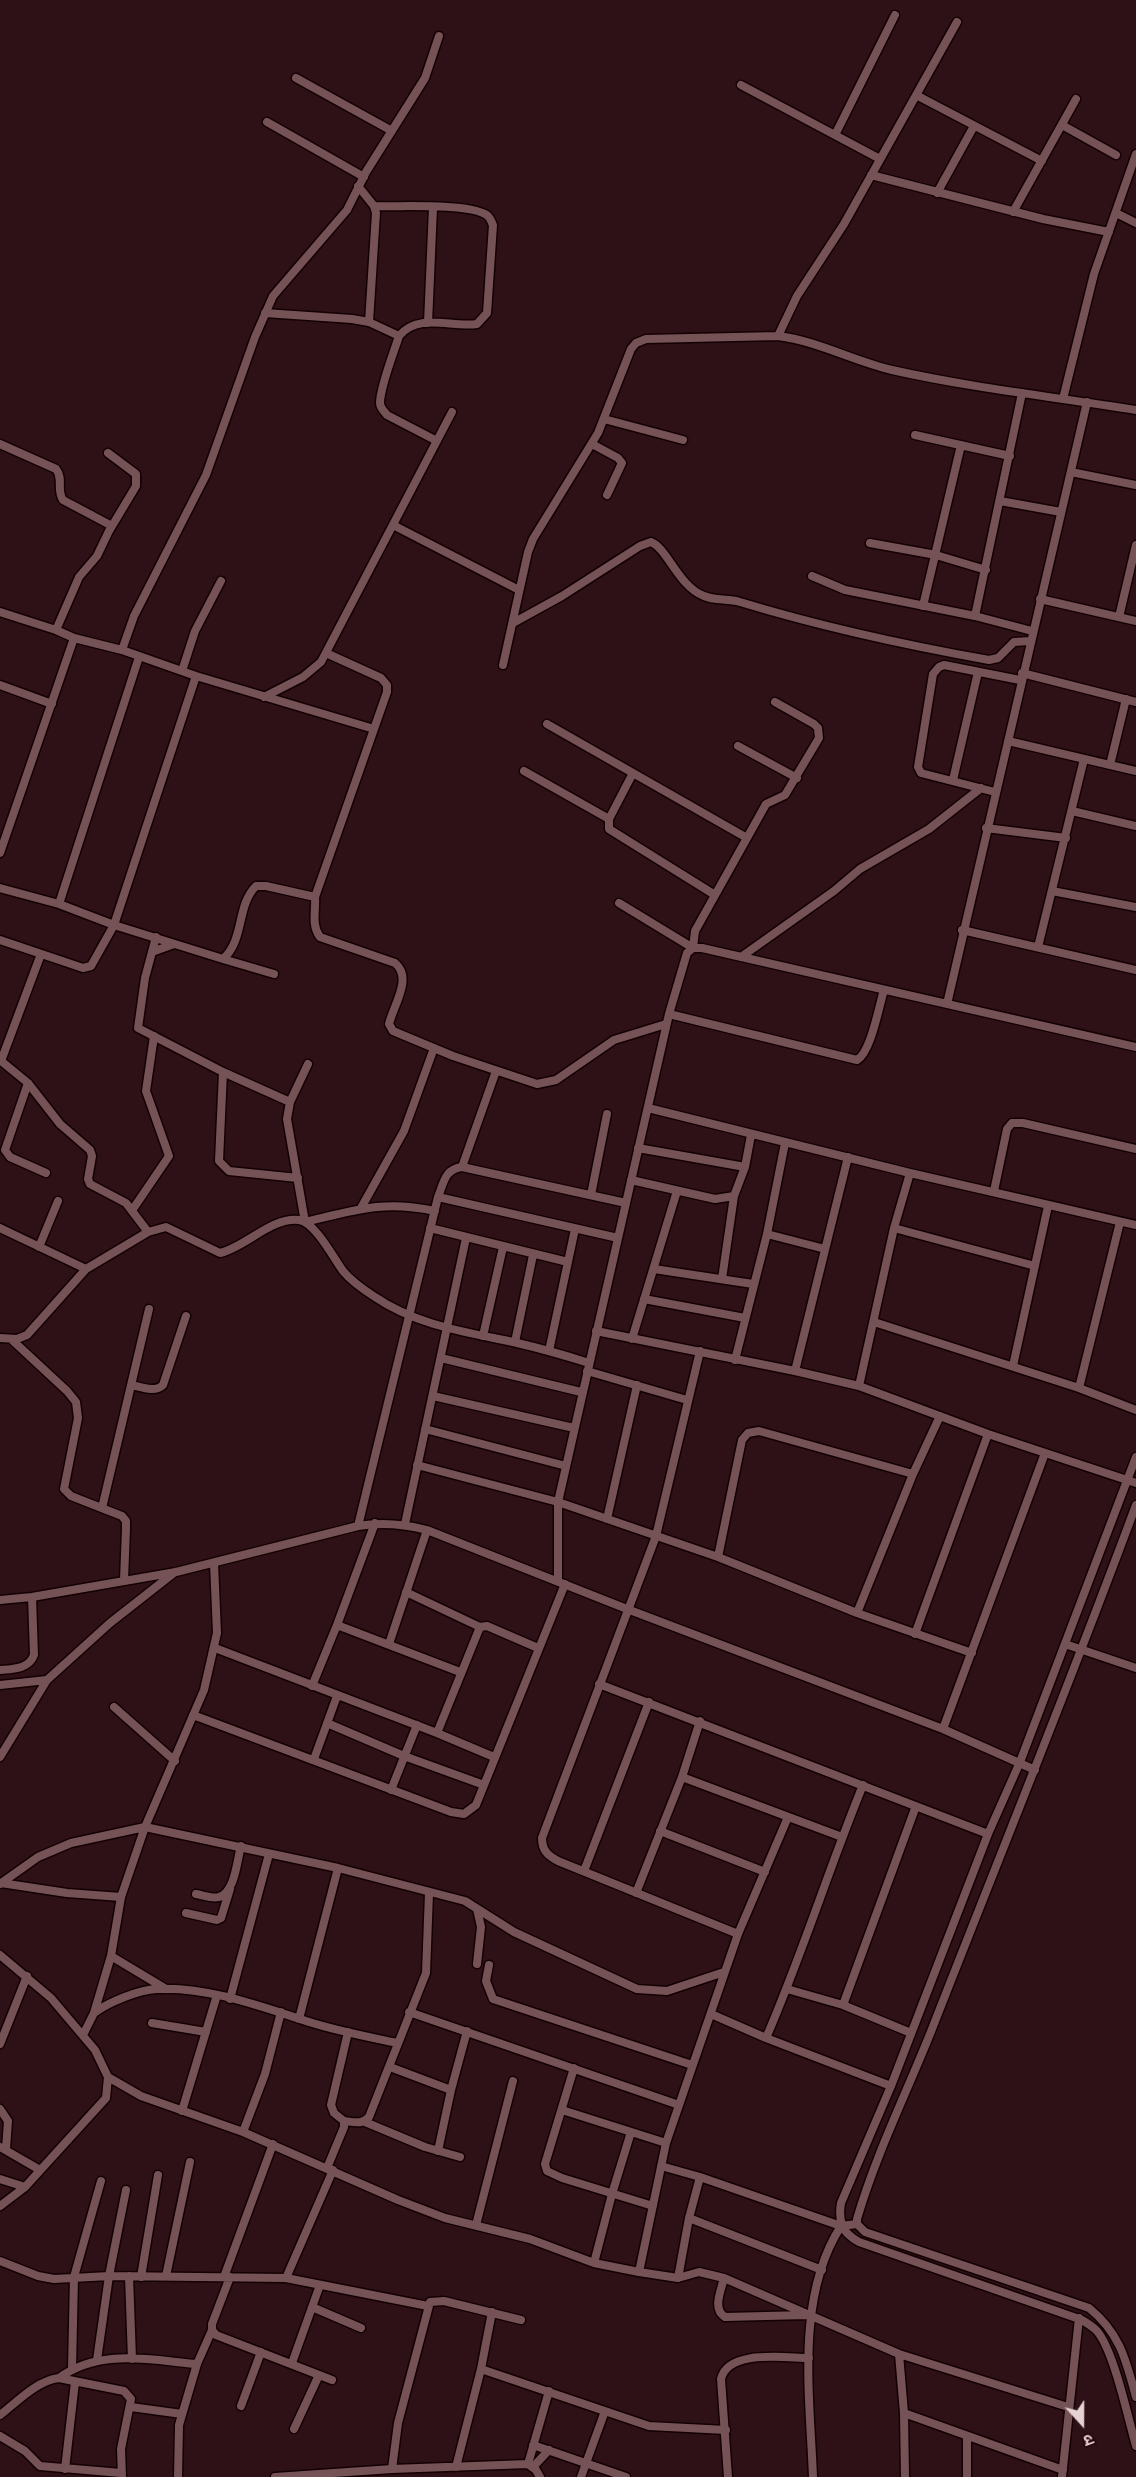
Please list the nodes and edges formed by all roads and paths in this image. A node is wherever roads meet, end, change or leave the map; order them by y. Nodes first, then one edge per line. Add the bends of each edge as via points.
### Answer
1 (896, 15) dead end
2 (957, 22) dead end
3 (439, 36) dead end
4 (296, 78) dead end
5 (741, 85) dead end
6 (916, 95) junction
7 (1076, 99) dead end
8 (267, 122) dead end
9 (1062, 125) junction
10 (974, 126) junction
11 (392, 132) junction
12 (835, 135) junction
13 (1136, 154) edge
14 (1116, 155) dead end
15 (880, 159) junction
16 (1042, 161) junction
17 (871, 175) junction
18 (364, 177) junction
19 (358, 186) junction
20 (937, 193) junction
21 (374, 206) junction
22 (433, 208) junction
23 (1013, 212) junction
24 (1116, 213) junction
25 (1136, 223) edge
26 (1108, 232) junction
27 (265, 313) junction
28 (369, 322) junction
29 (428, 322) junction
30 (399, 336) junction
31 (778, 336) junction
32 (1022, 393) junction
33 (1064, 399) junction
34 (1087, 402) junction
35 (1136, 410) edge
36 (452, 412) dead end
37 (604, 419) junction
38 (915, 435) dead end
39 (683, 440) dead end
40 (437, 441) junction
41 (0, 444) edge
42 (592, 444) junction
43 (961, 445) junction
44 (108, 453) dead end
45 (1010, 456) junction
46 (1071, 472) junction
47 (1136, 485) edge
48 (607, 495) dead end
49 (1000, 501) junction
50 (1061, 512) junction
51 (393, 525) junction
52 (112, 526) junction
53 (870, 543) dead end
54 (1135, 550) edge
55 (936, 555) junction
56 (986, 570) junction
57 (812, 576) dead end
58 (221, 580) dead end
59 (519, 590) junction
60 (1040, 599) junction
61 (923, 606) junction
62 (0, 612) edge
63 (975, 616) junction
64 (1119, 617) junction
65 (1136, 621) edge
66 (513, 623) junction
67 (56, 630) junction
68 (1032, 631) junction
69 (74, 638) junction
70 (1030, 641) junction
71 (122, 650) junction
72 (326, 653) junction
73 (139, 657) junction
74 (503, 665) dead end
75 (182, 671) junction
76 (978, 672) junction
77 (196, 676) junction
78 (1021, 677) junction
79 (0, 685) edge
80 (264, 696) junction
81 (1126, 699) junction
82 (775, 702) dead end
83 (1136, 702) edge
84 (52, 704) junction
85 (547, 724) dead end
86 (374, 729) junction
87 (1008, 741) junction
88 (738, 746) dead end
89 (1084, 759) junction
90 (1110, 765) junction
91 (524, 771) dead end
92 (1136, 771) edge
93 (633, 773) junction
94 (797, 778) junction
95 (953, 780) junction
96 (981, 788) junction
97 (995, 792) junction
98 (1072, 811) junction
99 (609, 819) junction
100 (1136, 826) edge
101 (987, 828) junction
102 (747, 838) junction
103 (1066, 838) junction
104 (0, 853) edge
105 (0, 888) edge
106 (1052, 891) junction
107 (715, 895) junction
108 (315, 897) junction
109 (619, 903) dead end
110 (59, 904) junction
111 (1136, 907) edge
112 (114, 925) junction
113 (962, 930) junction
114 (156, 937) junction
115 (0, 940) edge
116 (174, 944) junction
117 (1038, 947) junction
118 (693, 948) junction
119 (152, 952) junction
120 (41, 954) junction
121 (741, 957) junction
122 (223, 959) junction
123 (1136, 970) edge
124 (274, 974) dead end
125 (884, 990) junction
126 (947, 1004) junction
127 (669, 1014) junction
128 (666, 1024) junction
129 (154, 1036) junction
130 (1136, 1047) edge
131 (434, 1048) junction
132 (1, 1061) edge
133 (308, 1064) dead end
134 (496, 1071) junction
135 (223, 1072) junction
136 (28, 1083) junction
137 (290, 1102) junction
138 (648, 1108) junction
139 (607, 1114) dead end
140 (751, 1135) junction
141 (786, 1143) junction
142 (638, 1148) junction
143 (1136, 1149) edge
144 (848, 1157) junction
145 (462, 1167) junction
146 (745, 1167) junction
147 (46, 1173) dead end
148 (910, 1173) junction
149 (298, 1178) junction
150 (631, 1180) junction
151 (677, 1191) junction
152 (994, 1191) junction
153 (591, 1195) junction
154 (734, 1196) junction
155 (438, 1197) junction
156 (58, 1201) dead end
157 (626, 1203) junction
158 (1048, 1206) junction
159 (361, 1208) junction
160 (133, 1209) junction
161 (435, 1211) junction
162 (305, 1222) junction
163 (1120, 1222) junction
164 (1136, 1225) edge
165 (0, 1228) edge
166 (430, 1228) junction
167 (574, 1228) junction
168 (894, 1228) junction
169 (148, 1232) junction
170 (767, 1234) junction
171 (466, 1238) junction
172 (618, 1238) junction
173 (39, 1247) junction
174 (503, 1247) junction
175 (825, 1249) junction
176 (533, 1255) junction
177 (568, 1262) junction
178 (1035, 1266) junction
179 (86, 1269) junction
180 (654, 1269) junction
181 (722, 1279) junction
182 (753, 1284) junction
183 (644, 1299) junction
184 (149, 1309) dead end
185 (186, 1316) dead end
186 (410, 1316) junction
187 (745, 1318) junction
188 (874, 1322) junction
189 (446, 1328) junction
190 (596, 1331) junction
191 (483, 1336) junction
192 (0, 1338) edge
193 (11, 1339) junction
194 (633, 1339) junction
195 (515, 1342) junction
196 (549, 1351) junction
197 (700, 1351) junction
198 (441, 1358) junction
199 (735, 1360) junction
200 (1013, 1366) junction
201 (588, 1367) junction
202 (795, 1371) junction
203 (131, 1385) junction
204 (637, 1385) junction
205 (859, 1386) junction
206 (1079, 1388) junction
207 (581, 1392) junction
208 (433, 1396) junction
209 (687, 1400) junction
210 (1136, 1410) edge
211 (940, 1416) junction
212 (574, 1428) junction
213 (425, 1429) junction
214 (988, 1434) junction
215 (1045, 1453) junction
216 (1136, 1457) edge
217 (417, 1465) junction
218 (566, 1466) junction
219 (913, 1474) junction
220 (1131, 1481) edge
221 (558, 1502) junction
222 (1136, 1505) edge
223 (102, 1508) junction
224 (607, 1519) junction
225 (375, 1523) junction
226 (405, 1524) junction
227 (358, 1526) junction
228 (427, 1530) junction
229 (656, 1536) junction
230 (718, 1557) junction
231 (214, 1563) junction
232 (176, 1572) junction
233 (123, 1580) junction
234 (561, 1583) junction
235 (406, 1592) junction
236 (32, 1597) junction
237 (0, 1599) edge
238 (627, 1609) junction
239 (857, 1613) junction
240 (338, 1625) junction
241 (480, 1627) junction
242 (915, 1634) junction
243 (389, 1644) junction
244 (1065, 1644) junction
245 (215, 1648) junction
246 (538, 1648) junction
247 (1079, 1650) junction
248 (972, 1653) junction
249 (1136, 1668) edge
250 (0, 1670) edge
251 (460, 1672) junction
252 (47, 1680) junction
253 (599, 1684) junction
254 (0, 1685) edge
255 (312, 1686) junction
256 (337, 1696) junction
257 (649, 1702) junction
258 (114, 1707) dead end
259 (193, 1715) junction
260 (700, 1721) junction
261 (327, 1723) junction
262 (417, 1725) junction
263 (943, 1729) junction
264 (437, 1733) junction
265 (0, 1756) edge
266 (404, 1756) junction
267 (494, 1757) junction
268 (314, 1759) junction
269 (175, 1761) junction
270 (1020, 1762) junction
271 (1035, 1770) junction
272 (682, 1777) junction
273 (484, 1785) junction
274 (863, 1785) junction
275 (391, 1790) junction
276 (916, 1806) junction
277 (788, 1817) junction
278 (145, 1827) junction
279 (660, 1831) junction
280 (988, 1834) junction
281 (842, 1837) junction
282 (241, 1846) junction
283 (268, 1854) junction
284 (338, 1868) junction
285 (584, 1871) junction
286 (765, 1872) junction
287 (0, 1884) edge
288 (230, 1888) junction
289 (429, 1893) junction
290 (636, 1893) junction
291 (196, 1894) dead end
292 (121, 1897) junction
293 (477, 1909) junction
294 (186, 1913) dead end
295 (738, 1934) junction
296 (0, 1955) edge
297 (111, 1956) junction
298 (477, 1964) dead end
299 (489, 1965) dead end
300 (724, 1972) junction
301 (27, 1976) junction
302 (166, 1989) junction
303 (787, 1989) junction
304 (217, 1995) junction
305 (230, 1999) junction
306 (843, 2005) junction
307 (281, 2012) junction
308 (94, 2013) junction
309 (409, 2013) junction
310 (711, 2014) junction
311 (299, 2019) junction
312 (152, 2023) dead end
313 (467, 2031) junction
314 (206, 2032) junction
315 (348, 2032) junction
316 (912, 2033) junction
317 (83, 2035) junction
318 (766, 2038) junction
319 (397, 2043) junction
320 (0, 2044) edge
321 (692, 2065) junction
322 (390, 2067) junction
323 (574, 2068) junction
324 (108, 2077) junction
325 (513, 2081) dead end
326 (891, 2086) junction
327 (451, 2090) junction
328 (679, 2105) junction
329 (0, 2109) edge
330 (562, 2110) junction
331 (182, 2111) junction
332 (344, 2121) junction
333 (365, 2122) junction
334 (243, 2132) junction
335 (631, 2132) junction
336 (666, 2143) junction
337 (273, 2144) junction
338 (3, 2148) edge
339 (438, 2151) junction
340 (460, 2157) dead end
341 (190, 2162) dead end
342 (661, 2166) junction
343 (330, 2169) junction
344 (40, 2170) junction
345 (158, 2175) dead end
346 (700, 2177) junction
347 (0, 2179) edge
348 (101, 2181) dead end
349 (25, 2187) junction
350 (126, 2190) dead end
351 (612, 2194) junction
352 (0, 2206) edge
353 (653, 2206) junction
354 (689, 2218) junction
355 (857, 2224) junction
356 (476, 2225) junction
357 (841, 2226) junction
358 (0, 2261) edge
359 (594, 2264) junction
360 (822, 2270) junction
361 (639, 2272) junction
362 (110, 2276) junction
363 (166, 2276) junction
364 (74, 2277) junction
365 (129, 2277) junction
366 (141, 2277) junction
367 (227, 2277) junction
368 (286, 2278) junction
369 (678, 2278) junction
370 (724, 2278) junction
371 (320, 2285) junction
372 (428, 2306) junction
373 (312, 2307) junction
374 (492, 2312) junction
375 (810, 2314) junction
376 (1079, 2318) junction
377 (522, 2320) dead end
378 (361, 2328) dead end
379 (212, 2331) junction
380 (261, 2352) junction
381 (899, 2354) junction
382 (809, 2358) junction
383 (132, 2359) junction
384 (97, 2360) junction
385 (196, 2364) junction
386 (292, 2364) junction
387 (72, 2369) junction
388 (481, 2369) junction
389 (319, 2375) junction
390 (59, 2378) junction
391 (332, 2380) dead end
392 (75, 2382) junction
393 (1134, 2382) edge
394 (549, 2391) junction
395 (1136, 2397) edge
396 (241, 2406) dead end
397 (1068, 2407) junction
398 (131, 2408) junction
399 (604, 2411) junction
400 (904, 2413) junction
401 (182, 2414) junction
402 (0, 2415) edge
403 (294, 2429) dead end
404 (726, 2430) junction
405 (0, 2436) edge
406 (967, 2437) junction
407 (533, 2445) junction
408 (1136, 2446) edge
409 (549, 2450) junction
410 (588, 2463) junction
411 (530, 2465) junction
412 (456, 2467) junction
413 (65, 2469) junction
414 (392, 2469) junction
415 (1062, 2473) edge
416 (121, 2475) edge
417 (309, 2476) edge
418 (178, 2477) edge
419 (275, 2477) edge
420 (540, 2477) edge
421 (581, 2477) edge
422 (626, 2477) edge
423 (728, 2477) edge
424 (813, 2477) edge
425 (905, 2477) edge
426 (967, 2477) edge

1 - 12 street
2 - 6 street
3 - 11 street via 429,69
4 - 11 street
5 - 12 street
6 - 10 street
6 - 15 street
7 - 9 street
8 - 18 street
9 - 14 street
9 - 16 street
10 - 16 street
10 - 20 street
11 - 18 street
12 - 15 street
13 - 24 street
15 - 17 street
16 - 23 street
17 - 20 street
17 - 31 street via 797,296
18 - 19 street
19 - 21 street
19 - 27 street via 347,210 273,296
20 - 23 street
21 - 22 street
21 - 28 street
22 - 29 street
22 - 29 street via 485,213 493,225 493,236 486,314 482,320 470,325
23 - 26 street
24 - 25 street
24 - 26 street
26 - 33 street
27 - 28 street
27 - 71 street via 206,475 134,616
28 - 30 street
29 - 30 street via 411,326
30 - 40 street via 382,393 382,410
31 - 32 street via 799,339 888,369
31 - 37 street via 646,339 636,343
32 - 33 street
32 - 45 street
33 - 34 street
34 - 35 street
34 - 46 street
36 - 40 street
37 - 39 street
37 - 42 street
38 - 43 street
40 - 51 street
41 - 52 street via 56,469 63,500
42 - 48 street via 622,464
42 - 59 street via 533,539
43 - 45 street
43 - 55 street
44 - 52 street via 136,474 138,481
45 - 49 street
46 - 47 street
46 - 50 street
49 - 50 street
49 - 56 street
50 - 60 street
51 - 59 street
51 - 72 street
52 - 67 street via 97,556 79,577
53 - 55 street
54 - 64 street
55 - 56 street
55 - 61 street
56 - 63 street
57 - 61 street via 836,587
58 - 75 street
59 - 66 street
60 - 64 street
60 - 68 street
61 - 63 street
62 - 67 street
63 - 68 street
64 - 65 street
66 - 70 street via 651,542 682,580 702,596 735,600 806,622 989,660 998,658 1014,642
66 - 74 street
67 - 69 street
68 - 70 street
69 - 71 street
69 - 84 street
70 - 78 street
71 - 73 street
72 - 80 street via 303,677
72 - 86 street via 381,678 387,685
73 - 75 street
73 - 110 street
75 - 77 street
76 - 78 street
76 - 95 street
76 - 95 street via 945,665 933,674 918,767 921,772
77 - 80 street
77 - 112 street
78 - 81 street
78 - 87 street
79 - 84 street
80 - 86 street
81 - 83 street
81 - 90 street
82 - 94 street via 818,728 819,738
84 - 104 street
85 - 93 street
86 - 108 street
87 - 89 street
87 - 97 street
88 - 94 street
89 - 90 street
89 - 98 street
90 - 92 street
91 - 99 street
93 - 99 street
93 - 102 street
94 - 102 street via 785,795 766,804
95 - 96 street
96 - 97 street
96 - 121 street via 929,830 860,869
97 - 101 street
98 - 100 street
98 - 103 street
99 - 107 street via 612,832
101 - 103 street
101 - 113 street
102 - 107 street
103 - 106 street
105 - 110 street
106 - 111 street
106 - 117 street
107 - 118 street via 695,931
108 - 122 street via 256,886 247,899 237,940
108 - 131 street via 313,921 320,937 395,963 402,969 405,977 389,1024 404,1036
109 - 118 street
110 - 112 street
112 - 114 street
112 - 120 street via 87,968
113 - 117 street
113 - 126 street
114 - 116 street
114 - 119 street
115 - 120 street
116 - 119 street
116 - 122 street
117 - 123 street
118 - 121 street
118 - 127 street via 683,961
119 - 129 street via 144,978 138,1028
120 - 132 street
121 - 125 street
122 - 124 street
125 - 126 street
125 - 127 street via 867,1048 857,1059
126 - 130 street
127 - 128 street
128 - 134 street via 614,1040 549,1083 527,1082
128 - 138 street
129 - 135 street
129 - 160 street via 146,1091 169,1156
131 - 134 street
131 - 159 street via 404,1131
132 - 136 street
133 - 137 street
134 - 145 street
135 - 137 street
135 - 149 street via 219,1161 229,1171
136 - 147 street via 5,1150 10,1157
136 - 160 street via 60,1124 90,1150 90,1184 119,1197
137 - 149 street via 288,1131
138 - 140 street
138 - 142 street
139 - 153 street
140 - 141 street
140 - 146 street
141 - 144 street
141 - 170 street
142 - 146 street
142 - 150 street
143 - 152 street via 1012,1123 1007,1130
144 - 148 street
144 - 175 street
145 - 153 street
145 - 155 street via 447,1173
146 - 154 street
148 - 152 street
148 - 168 street
149 - 162 street
150 - 151 street
150 - 157 street
151 - 154 street via 715,1198
151 - 180 street
152 - 158 street
153 - 157 street
154 - 181 street
155 - 161 street
155 - 167 street
156 - 173 street
157 - 172 street
158 - 163 street
158 - 178 street
159 - 161 street via 399,1205
159 - 162 street
160 - 169 street
161 - 166 street
162 - 169 street via 277,1224 220,1253 166,1227
162 - 186 street via 353,1281
163 - 164 street
163 - 206 street
165 - 173 street
166 - 171 street
166 - 186 street
167 - 172 street
167 - 177 street
168 - 178 street
168 - 188 street
169 - 179 street
170 - 175 street
170 - 182 street
171 - 174 street
171 - 189 street
172 - 190 street
173 - 179 street
174 - 176 street
174 - 191 street
175 - 202 street
176 - 177 street
176 - 195 street
177 - 196 street
178 - 200 street
179 - 193 street via 34,1330
180 - 181 street
180 - 183 street
181 - 182 street
182 - 187 street
183 - 187 street
183 - 194 street
184 - 203 street
185 - 203 street via 163,1385 154,1389
186 - 189 street
186 - 227 street
187 - 199 street
188 - 200 street
188 - 205 street
189 - 191 street
189 - 198 street
190 - 194 street
190 - 201 street
191 - 195 street
192 - 193 street
193 - 223 street via 75,1402 78,1418 64,1489 71,1496
194 - 197 street
195 - 196 street
196 - 201 street
197 - 199 street
197 - 209 street
198 - 207 street
198 - 208 street
199 - 202 street
200 - 206 street
201 - 204 street
201 - 207 street
202 - 205 street
203 - 223 street
204 - 209 street
204 - 224 street
205 - 211 street
206 - 210 street
207 - 212 street
208 - 212 street
208 - 213 street
209 - 229 street
211 - 214 street
211 - 219 street
212 - 218 street
213 - 217 street
213 - 218 street
214 - 215 street
214 - 242 street
215 - 220 street
215 - 248 street
216 - 220 street
217 - 221 street
217 - 226 street
218 - 221 street
219 - 230 street via 759,1431 748,1432 742,1440
219 - 239 street
220 - 244 street
221 - 224 street
221 - 234 street
222 - 247 street
223 - 233 street via 126,1521
224 - 229 street
225 - 226 street
225 - 227 street
225 - 240 street
226 - 228 street
227 - 231 street
228 - 234 street
228 - 235 street
229 - 230 street
229 - 238 street
230 - 239 street
231 - 232 street
231 - 245 street
232 - 233 street
232 - 252 street via 110,1623
233 - 236 street
234 - 238 street
234 - 246 street
235 - 241 street
235 - 243 street
236 - 237 street
236 - 250 street via 32,1660 22,1667
238 - 253 street
238 - 263 street
239 - 242 street
240 - 243 street
240 - 255 street
241 - 246 street via 487,1626
241 - 251 street
242 - 248 street
243 - 251 street
244 - 247 street
244 - 270 street
245 - 255 street
245 - 259 street
246 - 267 street
247 - 249 street
247 - 271 street
248 - 263 street
251 - 264 street
252 - 254 street
252 - 265 street
253 - 257 street
253 - 285 street via 542,1838 549,1857
255 - 256 street
256 - 261 street
256 - 262 street
257 - 260 street
257 - 285 street
258 - 269 street
259 - 268 street
259 - 269 street
260 - 272 street
260 - 274 street
261 - 266 street
261 - 268 street
262 - 264 street
262 - 266 street
263 - 270 street
264 - 267 street
266 - 273 street
266 - 275 street
267 - 273 street
268 - 275 street
269 - 278 street
270 - 271 street
270 - 280 street
271 - 355 street
272 - 277 street
272 - 279 street
273 - 275 street via 476,1805 464,1814
274 - 276 street
274 - 281 street
276 - 280 street
276 - 306 street
277 - 281 street
277 - 286 street
278 - 282 street
278 - 287 street via 71,1843 38,1857
278 - 292 street
279 - 286 street
279 - 290 street
280 - 316 street
281 - 303 street
282 - 283 street
282 - 288 street
283 - 284 street
283 - 305 street
284 - 289 street
284 - 311 street
285 - 290 street
286 - 295 street
287 - 292 street
288 - 291 street via 217,1898
288 - 294 street via 221,1918
289 - 293 street via 465,1901
289 - 309 street via 426,1972
290 - 295 street
292 - 297 street
293 - 298 street via 481,1927
293 - 300 street via 514,1932 637,1989 667,1991
295 - 300 street
296 - 301 street
297 - 302 street
297 - 308 street
299 - 321 street via 486,1981 493,1999
300 - 310 street
301 - 317 street
301 - 320 street
302 - 304 street
302 - 308 street via 107,2004
303 - 306 street
303 - 318 street
304 - 305 street
304 - 314 street
305 - 307 street
306 - 316 street
307 - 311 street
307 - 334 street via 265,2074
308 - 317 street
309 - 313 street
309 - 319 street
310 - 318 street
310 - 321 street
311 - 315 street
312 - 314 street
313 - 323 street
313 - 327 street
314 - 331 street
315 - 319 street
315 - 332 street via 331,2105
316 - 326 street
317 - 324 street
318 - 326 street
319 - 322 street
321 - 328 street
322 - 327 street
322 - 333 street
323 - 328 street
323 - 330 street
324 - 331 street via 141,2096
324 - 344 street via 106,2098
325 - 356 street
326 - 357 street via 841,2203
327 - 339 street
328 - 336 street
329 - 338 street via 8,2121
330 - 335 street
330 - 351 street via 545,2164 547,2171
331 - 334 street
332 - 333 street
332 - 343 street
333 - 339 street
334 - 337 street
335 - 336 street
335 - 351 street
336 - 342 street
337 - 343 street
337 - 367 street
338 - 344 street
339 - 340 street
341 - 363 street
342 - 346 street
342 - 353 street
343 - 356 street via 445,2218
343 - 368 street
344 - 349 street
345 - 366 street
346 - 354 street
346 - 357 street
347 - 349 street
348 - 364 street
349 - 352 street
350 - 362 street
351 - 353 street
351 - 359 street
353 - 361 street
354 - 360 street
354 - 369 street
355 - 357 street
355 - 393 street via 865,2232 1089,2308 1106,2321 1116,2336
356 - 359 street via 530,2239
357 - 360 street
357 - 376 street via 859,2242
358 - 364 street via 38,2276
359 - 361 street
360 - 375 street
361 - 369 street
362 - 364 street
362 - 365 street
362 - 384 street
363 - 366 street
363 - 367 street
364 - 387 street
365 - 366 street
365 - 383 street
367 - 368 street
367 - 379 street
368 - 371 street
369 - 370 street via 699,2272
370 - 375 street
370 - 375 street via 717,2307 725,2318
371 - 372 street
371 - 373 street
372 - 374 street via 436,2300
372 - 414 street via 398,2423
373 - 378 street
373 - 386 street
374 - 377 street
374 - 388 street
375 - 381 street
375 - 382 street
376 - 397 street
376 - 408 street via 1096,2330 1104,2342
379 - 380 street
379 - 385 street
380 - 386 street
380 - 396 street
381 - 397 street
381 - 400 street
382 - 404 street via 748,2358 730,2365 722,2379
382 - 424 street
383 - 384 street
383 - 385 street
384 - 387 street
385 - 401 street
386 - 389 street
387 - 390 street
388 - 394 street
388 - 412 street
389 - 391 street
389 - 403 street
390 - 392 street
390 - 402 street via 46,2381
392 - 398 street via 124,2391 130,2395
392 - 413 street
393 - 395 street
394 - 399 street
394 - 407 street
397 - 415 street
398 - 401 street
398 - 416 street via 121,2449
399 - 404 street via 649,2426
399 - 410 street
400 - 406 street
400 - 425 street
401 - 418 street
404 - 423 street
405 - 413 street via 25,2451 35,2464
406 - 415 street
406 - 426 street
407 - 409 street
407 - 411 street
409 - 410 street
409 - 411 street
410 - 421 street
410 - 422 street
411 - 412 street
411 - 420 street
412 - 414 street
413 - 416 street
414 - 417 street
417 - 419 street

